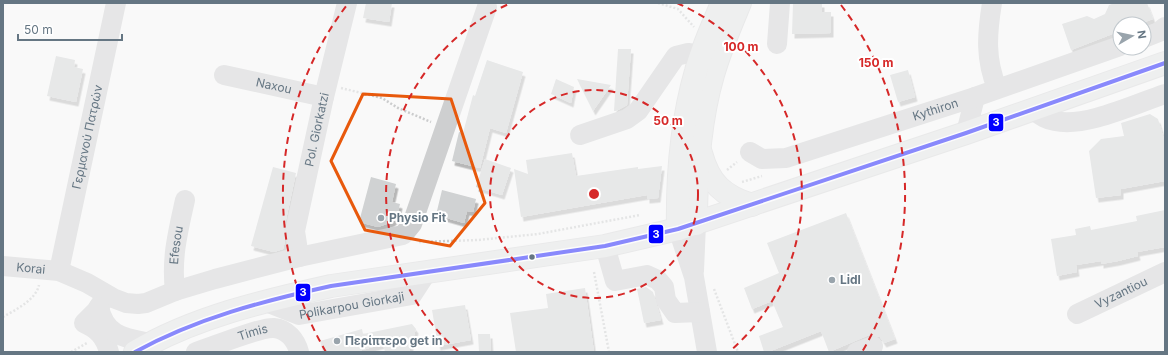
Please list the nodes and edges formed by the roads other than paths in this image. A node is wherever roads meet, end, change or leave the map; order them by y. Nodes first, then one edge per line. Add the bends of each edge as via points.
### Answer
1 (116, 3) edge
2 (347, 3) edge
3 (722, 3) edge
4 (740, 3) edge
5 (780, 3) edge
6 (992, 3) edge
7 (487, 7) dead end
8 (1165, 27) edge
9 (1152, 35) edge
10 (776, 44) dead end
11 (704, 47) junction
12 (1112, 49) edge
13 (1165, 63) edge
14 (224, 75) dead end
15 (997, 88) junction
16 (325, 91) junction
17 (1165, 94) edge
18 (975, 97) junction
19 (1033, 110) junction
20 (966, 133) junction
21 (580, 135) dead end
22 (699, 148) junction
23 (750, 152) road end
24 (185, 200) dead end
25 (752, 205) junction
26 (687, 226) junction
27 (597, 247) junction
28 (299, 257) junction
29 (3, 266) edge
30 (50, 271) junction
31 (1165, 272) edge
32 (175, 290) junction
33 (102, 301) junction
34 (700, 312) junction
35 (1077, 314) dead end
36 (145, 349) edge
37 (109, 352) edge
38 (196, 352) edge
39 (300, 352) edge
40 (707, 352) edge

1 - 30 street, Γερμανού Πατρών
2 - 16 street, Pol. Giorkatzi
3 - 11 main road
4 - 22 main road via 713,76
5 - 10 street
6 - 15 street via 988,60
7 - 28 street, Korai via 412,224 403,235 390,239
8 - 9 street
11 - 21 street via 676,56 631,118
11 - 26 main road via 688,101 680,151 677,190
12 - 15 street, Kythiron
13 - 19 main road
14 - 16 street, Naxou
15 - 18 street, Kythiron
16 - 28 street, Pol. Giorkatzi via 295,231
17 - 19 street via 1082,121 1056,122 1044,118
18 - 20 street
18 - 23 street, Kythiron via 786,158 762,159
19 - 20 main road
20 - 25 main road
22 - 25 main road via 707,170 718,187 730,197
22 - 26 main road via 696,187
24 - 32 street, Efesou via 174,253
25 - 26 main road
26 - 27 main road
26 - 34 street via 703,280
27 - 34 street via 615,281 648,275 664,287 666,300 675,313
27 - 36 main road via 331,286 266,302 196,324
28 - 32 street, Korai
29 - 30 street, Korai
30 - 33 street, Korai via 87,283
31 - 35 street, Vyzantiou
32 - 33 street, Korai via 146,303
33 - 36 street via 103,321 110,330
33 - 37 street via 84,323 99,332
34 - 40 street
38 - 39 street, Timis via 274,328 288,334

